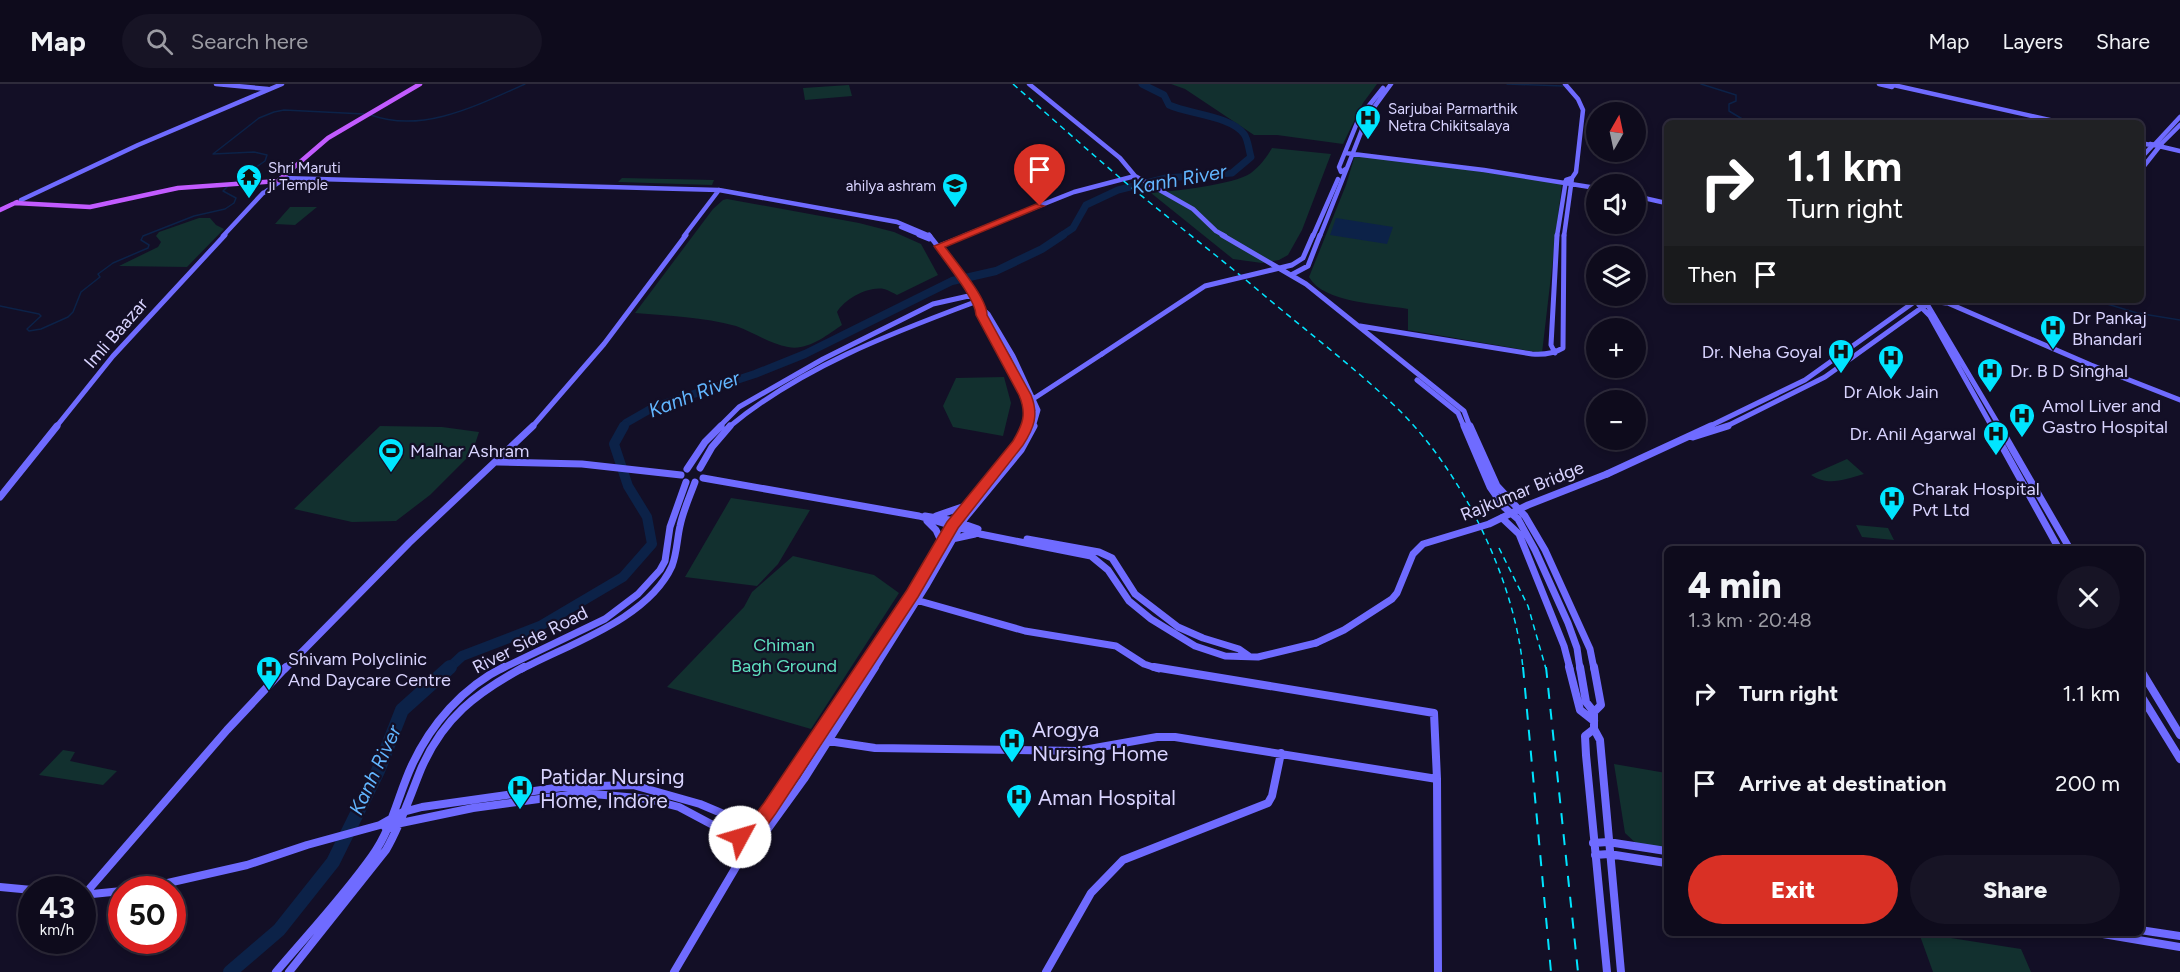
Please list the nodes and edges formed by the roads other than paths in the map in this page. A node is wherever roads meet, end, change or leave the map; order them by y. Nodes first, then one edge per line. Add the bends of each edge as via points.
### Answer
1 (216, 84) edge
2 (282, 84) edge
3 (287, 84) edge
4 (415, 84) edge
5 (420, 84) edge
6 (1029, 84) edge
7 (1386, 84) edge
8 (1391, 84) edge
9 (1565, 84) edge
10 (1879, 84) edge
11 (1888, 84) edge
12 (272, 89) junction
13 (361, 116) junction
14 (2180, 117) edge
15 (2039, 120) edge
16 (2050, 120) edge
17 (2180, 125) edge
18 (2144, 143) edge
19 (2156, 146) junction
20 (2180, 151) edge
21 (1346, 152) junction
22 (1354, 153) junction
23 (2144, 156) edge
24 (2144, 165) edge
25 (1347, 168) junction
26 (1341, 172) junction
27 (1138, 177) junction
28 (276, 179) junction
29 (1569, 181) junction
30 (1586, 185) edge
31 (718, 192) junction
32 (1646, 197) edge
33 (25, 202) junction
34 (1664, 202) edge
35 (0, 210) edge
36 (0, 215) edge
37 (939, 246) junction
38 (1291, 275) junction
39 (973, 295) junction
40 (1913, 303) edge
41 (1927, 303) edge
42 (1928, 303) edge
43 (1929, 303) edge
44 (1945, 303) edge
45 (1354, 325) junction
46 (1555, 353) junction
47 (1772, 397) junction
48 (1779, 400) junction
49 (1031, 401) junction
50 (2180, 402) edge
51 (1687, 438) junction
52 (498, 462) junction
53 (700, 468) junction
54 (690, 477) junction
55 (0, 497) edge
56 (970, 506) junction
57 (926, 517) junction
58 (1502, 518) junction
59 (957, 524) junction
60 (982, 532) junction
61 (952, 539) junction
62 (942, 543) junction
63 (2057, 546) edge
64 (2068, 546) edge
65 (913, 599) junction
66 (2144, 676) edge
67 (2144, 700) edge
68 (1594, 721) junction
69 (2180, 735) edge
70 (815, 739) junction
71 (828, 741) junction
72 (1281, 753) junction
73 (2180, 759) edge
74 (1437, 779) junction
75 (404, 812) junction
76 (401, 823) junction
77 (383, 825) junction
78 (754, 826) junction
79 (762, 837) junction
80 (745, 842) junction
81 (1608, 842) junction
82 (1593, 843) junction
83 (1664, 851) edge
84 (1609, 854) junction
85 (1595, 855) junction
86 (1664, 863) edge
87 (186, 879) edge
88 (96, 880) edge
89 (0, 886) edge
90 (18, 888) edge
91 (2144, 931) edge
92 (2115, 936) edge
93 (2180, 936) edge
94 (2180, 947) edge
95 (276, 972) edge
96 (289, 972) edge
97 (674, 972) edge
98 (1047, 972) edge
99 (1438, 972) edge
100 (1607, 972) edge
101 (1621, 972) edge

1 - 12 main road
2 - 12 main road
3 - 12 main road
4 - 13 main road
5 - 13 main road
6 - 27 main road
7 - 21 main road via 1359,118
8 - 22 main road via 1367,117
9 - 29 main road via 1583,110 1577,168
10 - 15 main road
11 - 16 main road
12 - 33 main road
12 - 33 main road via 138,145
13 - 28 main road
14 - 19 main road
17 - 19 main road
18 - 19 main road
19 - 20 main road
19 - 23 main road
19 - 24 main road
21 - 22 main road
21 - 26 main road via 1339,167
22 - 25 main road
22 - 29 main road
25 - 26 main road
25 - 38 main road via 1308,266
26 - 49 main road, bridge via 1303,258 1292,265 1204,286
27 - 37 main road via 1080,190
27 - 38 main road via 1193,209 1216,231
28 - 31 main road
28 - 33 main road via 159,191 90,207
28 - 55 main road, Imli Baazar via 113,356
29 - 30 main road
29 - 46 main road via 1558,222 1551,345
29 - 46 main road via 1564,223 1563,348
31 - 37 main road via 891,225
31 - 52 main road via 604,344
32 - 34 main road
33 - 35 main road
33 - 36 main road
37 - 39 main road
38 - 45 main road
39 - 49 main road
39 - 53 main road via 815,371 756,406 729,427
39 - 54 main road, River Side Road via 933,304 752,399 705,442
40 - 47 main road via 1822,369
41 - 48 main road via 1825,377
42 - 63 main road via 1929,316
43 - 64 main road
44 - 50 main road
45 - 46 main road via 1527,354
45 - 68 main road via 1458,413 1490,486 1518,519 1568,623
45 - 68 main road via 1464,411 1497,486 1525,516 1545,550 1590,650 1601,705
47 - 48 main road
47 - 51 main road
48 - 51 main road via 1718,431
49 - 56 main road via 1030,416 1019,442
51 - 58 main road, Rajkumar Bridge, bridge
52 - 54 main road via 582,464
52 - 88 main road via 324,628 227,730
53 - 54 main road
53 - 54 main road via 705,472
54 - 57 main road, Rajkumar Bridge
54 - 75 main road, River Side Road via 677,552 658,585 622,616 481,692 460,709 427,754
54 - 77 main road, River Side Road via 670,527 665,561 649,583 605,619 498,670 465,692 428,736
56 - 57 main road
56 - 59 main road
56 - 60 main road via 972,520
57 - 59 main road, Rajkumar Bridge
57 - 62 main road
58 - 60 main road, Rajkumar Bridge, bridge via 1423,544 1413,554 1397,593 1364,619 1316,643 1237,658 1202,648 1153,621 1127,599 1098,559
58 - 68 main road via 1519,534 1564,646 1580,710
59 - 60 main road, Rajkumar Bridge
59 - 61 main road
59 - 62 main road
60 - 61 main road
61 - 65 main road
62 - 65 main road
65 - 70 main road
65 - 71 main road
65 - 74 main road via 1024,631 1116,646 1144,664 1167,671 1431,711
66 - 69 main road
67 - 73 main road
68 - 81 main road via 1600,740
68 - 82 main road via 1586,736
70 - 71 main road
70 - 78 main road
71 - 72 main road via 875,747 1078,751 1164,737
71 - 79 main road
72 - 74 main road
72 - 98 main road via 1268,803 1123,860 1092,893
74 - 99 main road
75 - 76 main road, River Side Road
75 - 77 main road
75 - 78 main road via 561,788 633,785 700,804
76 - 77 main road
76 - 80 main road via 473,808 593,794 648,799 679,807
76 - 96 main road, River Side Road via 385,854
77 - 87 main road
77 - 95 main road, River Side Road via 373,855
78 - 79 main road via 763,831
78 - 80 main road via 742,831
79 - 80 main road via 758,842
80 - 97 main road
81 - 82 main road
81 - 83 main road
81 - 84 main road
82 - 85 main road
84 - 85 main road
84 - 86 main road
84 - 101 main road
85 - 100 main road
89 - 90 main road
91 - 93 main road
92 - 94 main road

